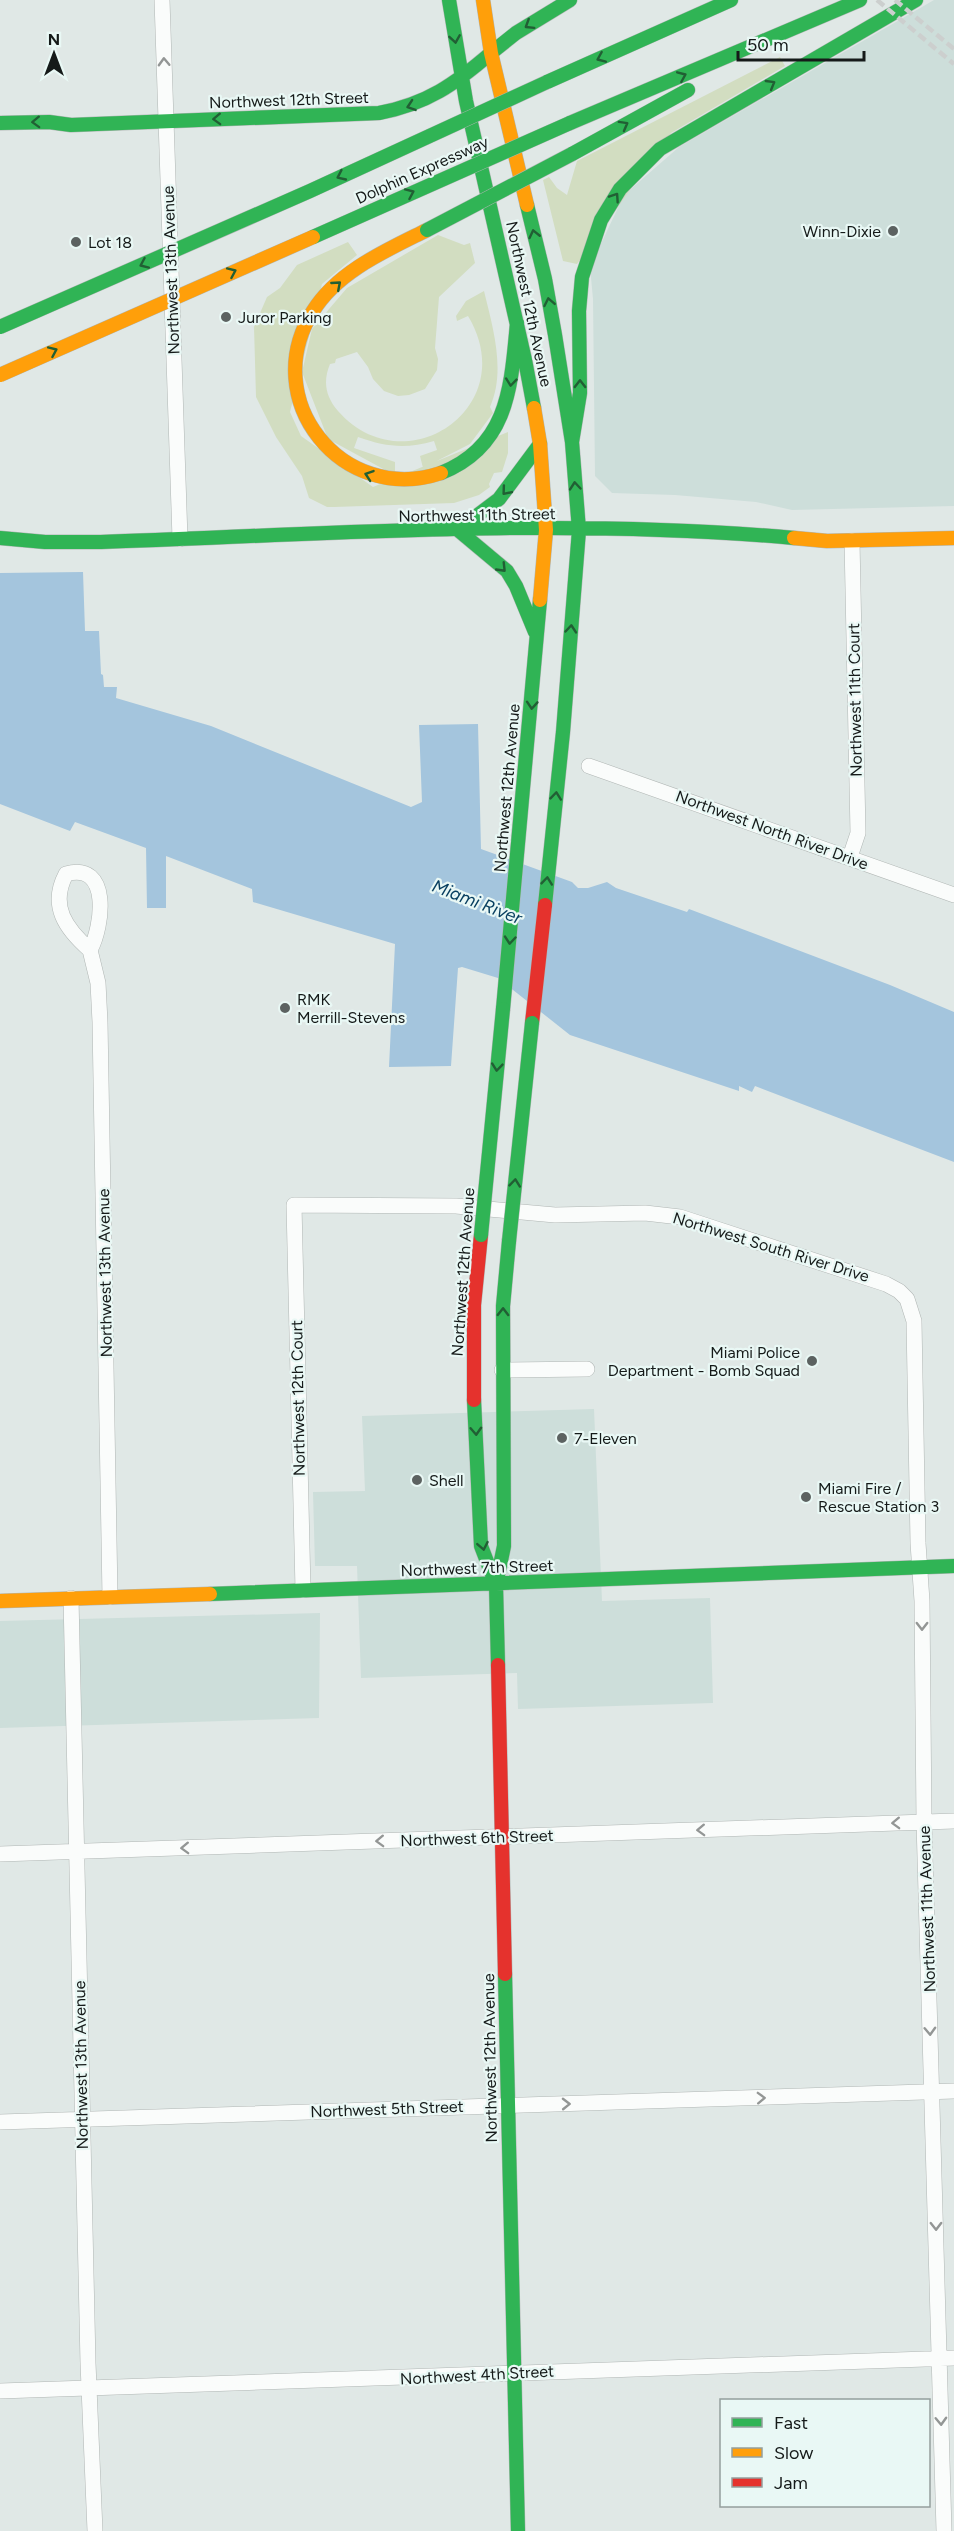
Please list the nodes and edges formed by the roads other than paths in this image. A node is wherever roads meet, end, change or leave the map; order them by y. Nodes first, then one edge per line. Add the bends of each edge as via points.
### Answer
1 (162, 0) edge
2 (449, 0) edge
3 (483, 0) edge
4 (570, 0) edge
5 (731, 0) edge
6 (860, 0) edge
7 (916, 0) edge
8 (818, 19) junction
9 (491, 53) junction
10 (462, 78) junction
11 (166, 121) junction
12 (0, 123) edge
13 (71, 125) junction
14 (0, 136) edge
15 (517, 324) junction
16 (0, 327) edge
17 (0, 375) edge
18 (572, 442) junction
19 (540, 444) junction
20 (458, 530) junction
21 (546, 530) junction
22 (579, 530) junction
23 (0, 537) edge
24 (954, 538) edge
25 (180, 539) junction
26 (852, 541) junction
27 (537, 639) junction
28 (589, 766) dead end
29 (850, 857) junction
30 (954, 896) edge
31 (90, 950) junction
32 (294, 1205) joint
33 (899, 1291) joint
34 (502, 1370) junction
35 (587, 1370) dead end
36 (954, 1566) edge
37 (919, 1568) junction
38 (495, 1584) junction
39 (303, 1590) junction
40 (110, 1597) junction
41 (71, 1598) junction
42 (0, 1601) edge
43 (954, 1821) edge
44 (924, 1822) junction
45 (502, 1837) junction
46 (76, 1852) junction
47 (0, 1854) edge
48 (932, 2091) junction
49 (954, 2091) edge
50 (508, 2105) junction
51 (83, 2118) junction
52 (0, 2122) edge
53 (946, 2359) edge
54 (515, 2374) junction
55 (89, 2388) junction
56 (0, 2391) edge
57 (94, 2531) edge
58 (518, 2531) edge
59 (944, 2531) edge

11 -> 1 street, Northwest 13th Avenue
2 -> 10 main road, Northwest 12th Avenue
3 - 9 main road, Northwest 12th Avenue
4 -> 9 main road, Northwest 12th Street
5 -> 16 main road, Dolphin Expressway, bridge
6 - 8 main road, Dolphin Expressway
18 -> 7 main road via 580,393 582,277 597,229 620,189 660,149
15 -> 8 main road, bridge via 505,411 482,444 456,466 416,479 375,477 348,466 326,449 303,417 296,394 294,357 302,328 319,302 349,274
17 -> 8 main road, Dolphin Expressway, bridge via 570,123
9 - 10 main road, Northwest 12th Street
18 -> 9 main road, Northwest 12th Avenue via 545,279
10 -> 11 main road, Northwest 12th Street via 433,97 395,111
10 - 15 main road, Northwest 12th Avenue
11 - 13 main road, Northwest 12th Street
11 - 25 street, Northwest 13th Avenue
13 -> 12 main road, Northwest 12th Street
13 - 14 main road, Northwest 12th Street via 53,135
15 - 19 main road, Northwest 12th Avenue
22 -> 18 main road, Northwest 12th Avenue
19 -> 20 main road via 499,499
19 - 21 main road, Northwest 12th Avenue
20 - 21 main road, Northwest 11th Street
20 - 25 main road, Northwest 11th Street
20 -> 27 main road via 507,571
21 - 22 main road, Northwest 11th Street
21 - 27 main road, Northwest 12th Avenue
22 - 26 main road, Northwest 11th Street via 653,529
34 -> 22 main road, Northwest 12th Avenue, bridge via 504,1288
23 - 25 main road, Northwest 11th Street via 67,542
24 - 26 main road, Northwest 11th Street
26 - 29 street, Northwest 11th Court via 858,832
27 -> 38 main road, Northwest 12th Avenue, bridge via 474,1305 481,1546
28 - 29 street, Northwest North River Drive
29 - 30 street, Northwest North River Drive
31 - 31 street via 97,938 99,897 94,880 77,871 66,874 58,902 71,934
31 - 40 street, Northwest 13th Avenue via 98,982 100,1022
32 - 33 street, Northwest South River Drive via 456,1206 555,1215 645,1213 680,1217 870,1277
32 - 39 street, Northwest 12th Court
33 - 37 street, Northwest 11th Avenue via 907,1299 914,1320
34 - 35 street
34 - 38 main road, Northwest 12th Avenue via 504,1546
36 - 37 main road, Northwest 7th Street
37 - 38 main road, Northwest 7th Street
37 -> 44 street, Northwest 11th Avenue
38 - 39 main road, Northwest 7th Street
38 - 45 main road, Northwest 12th Avenue
39 - 40 main road, Northwest 7th Street
40 - 41 main road, Northwest 7th Street
41 - 42 main road, Northwest 7th Street
41 - 46 street, Northwest 13th Avenue
43 - 44 street, Northwest 6th Street
44 -> 45 street, Northwest 6th Street
44 -> 48 street, Northwest 11th Avenue
45 -> 46 street, Northwest 6th Street
45 - 50 main road, Northwest 12th Avenue
46 - 47 street, Northwest 6th Street
46 - 51 street, Northwest 13th Avenue
48 - 49 street, Northwest 5th Street
50 -> 48 street, Northwest 5th Street
48 -> 53 street, Northwest 11th Avenue
50 - 51 street, Northwest 5th Street
50 - 54 main road, Northwest 12th Avenue
51 - 52 street, Northwest 5th Street
51 - 55 street, Northwest 13th Avenue
53 - 54 street, Northwest 4th Street
53 -> 59 street, Northwest 11th Avenue
54 - 55 street, Northwest 4th Street
54 - 58 main road, Northwest 12th Avenue
55 - 56 street, Northwest 4th Street
55 - 57 street, Northwest 13th Avenue

